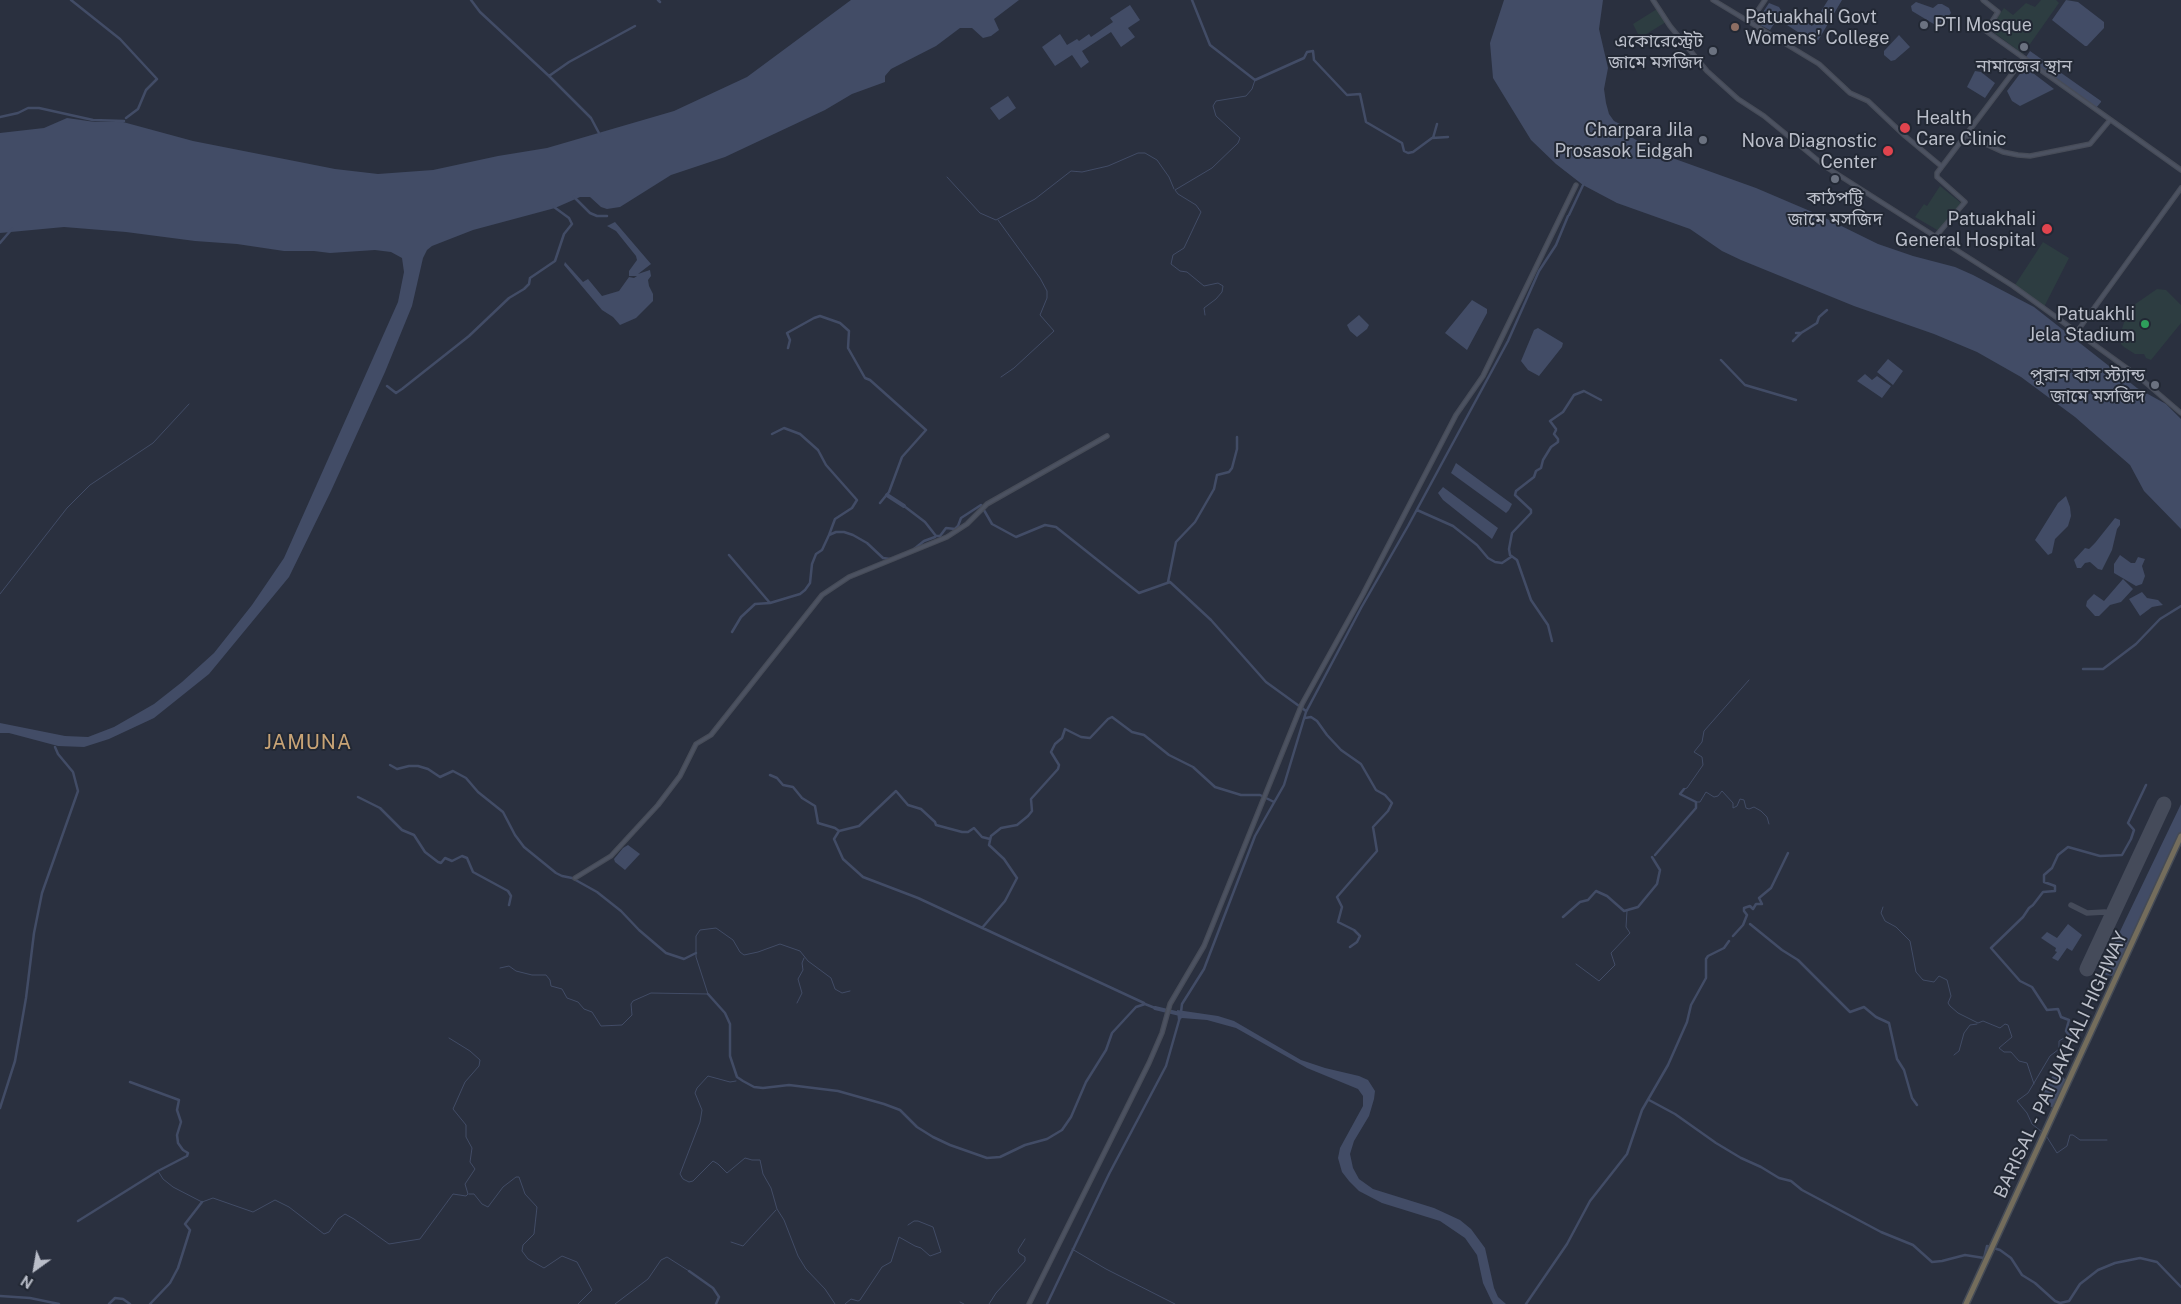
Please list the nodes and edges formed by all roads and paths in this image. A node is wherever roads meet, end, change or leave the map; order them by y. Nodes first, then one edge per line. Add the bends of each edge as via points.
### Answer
1 (1653, 0) edge
2 (1713, 0) edge
3 (1765, 0) edge
4 (1983, 0) edge
5 (1750, 22) junction
6 (2024, 58) junction
7 (2110, 120) junction
8 (1966, 135) junction
9 (1941, 166) junction
10 (2181, 170) edge
11 (1576, 185) dead end
12 (2181, 188) edge
13 (1936, 236) junction
14 (2076, 333) junction
15 (2181, 413) edge
16 (1107, 436) dead end
17 (2181, 836) edge
18 (576, 878) dead end
19 (1029, 1304) edge
20 (1966, 1304) edge

1 - 13 street via 1707,70 1738,99 1826,167
2 - 5 street
3 - 5 street
4 - 6 street via 1998,12 1986,31
5 - 9 street via 1812,60 1850,93 1868,101
6 - 7 street
6 - 8 street
7 - 8 street via 2090,144 2030,156 2003,152
7 - 10 street
8 - 9 street
9 - 13 street via 1937,177 1965,202
11 - 19 street via 1483,376 1456,415 1298,712 1204,946 1170,1004 1160,1040 1136,1092
12 - 14 street
13 - 14 street via 2013,286
14 - 15 street
16 - 18 street via 987,504 947,538 849,577 822,595 711,736 696,744 680,776 658,805 612,856
17 - 20 highway, BARISAL - PATUAKHALI HIGHWAY

